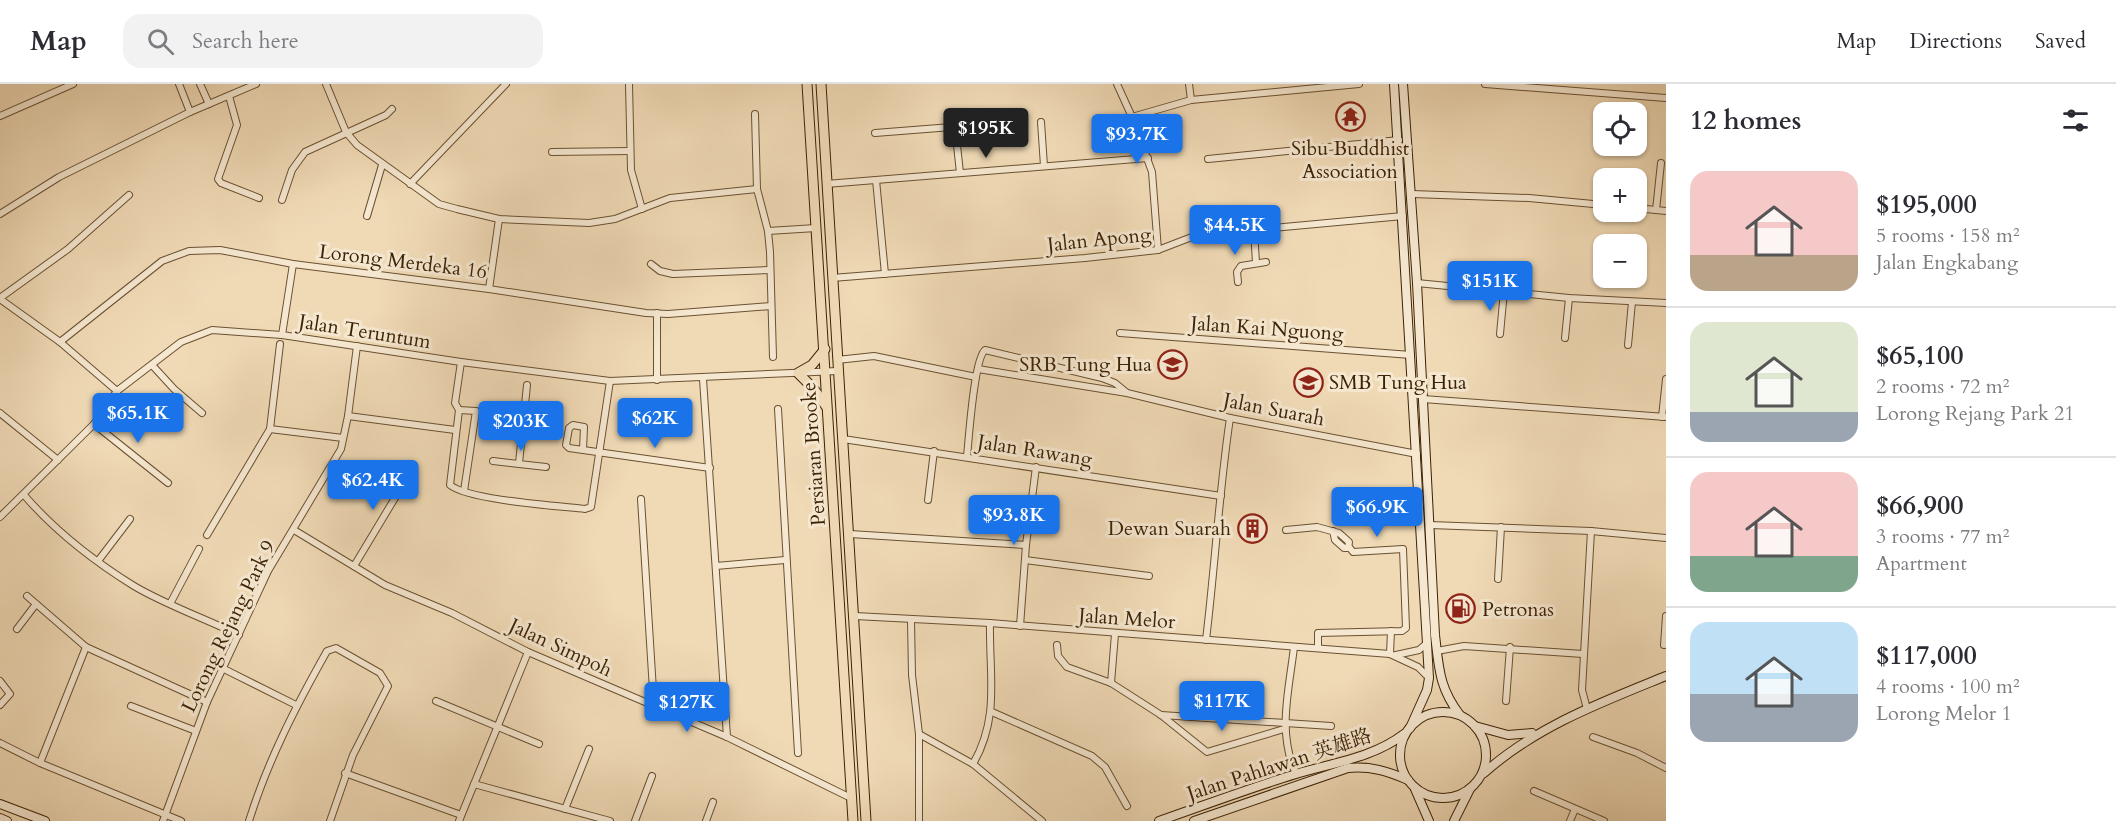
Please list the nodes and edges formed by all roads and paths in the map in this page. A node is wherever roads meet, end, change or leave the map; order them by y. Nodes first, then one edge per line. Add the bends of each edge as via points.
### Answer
1 (73, 84) edge
2 (179, 84) edge
3 (200, 84) edge
4 (256, 84) edge
5 (326, 84) edge
6 (506, 84) edge
7 (629, 84) edge
8 (807, 84) edge
9 (821, 84) edge
10 (1117, 84) edge
11 (1189, 84) edge
12 (1359, 84) edge
13 (1394, 84) edge
14 (1403, 84) edge
15 (1485, 84) edge
16 (229, 96) junction
17 (1666, 98) edge
18 (1191, 100) junction
19 (209, 104) junction
20 (392, 109) dead end
21 (190, 112) junction
22 (755, 114) dead end
23 (0, 116) edge
24 (1132, 117) junction
25 (1041, 122) dead end
26 (977, 125) dead end
27 (955, 127) junction
28 (346, 132) junction
29 (875, 133) dead end
30 (1399, 140) junction
31 (630, 151) junction
32 (552, 152) dead end
33 (1148, 158) junction
34 (1208, 159) dead end
35 (1661, 164) dead end
36 (382, 165) junction
37 (1044, 166) junction
38 (960, 173) junction
39 (876, 180) junction
40 (410, 184) junction
41 (826, 184) junction
42 (757, 189) junction
43 (1412, 194) junction
44 (129, 195) dead end
45 (260, 198) dead end
46 (282, 200) dead end
47 (1593, 204) edge
48 (642, 209) junction
49 (1647, 209) edge
50 (1656, 210) junction
51 (1666, 212) edge
52 (0, 214) edge
53 (367, 216) dead end
54 (1403, 216) junction
55 (499, 219) junction
56 (816, 228) junction
57 (1254, 229) junction
58 (768, 231) junction
59 (1158, 250) junction
60 (1266, 262) dead end
61 (1256, 263) junction
62 (293, 264) junction
63 (651, 264) dead end
64 (770, 270) junction
65 (885, 274) junction
66 (832, 278) junction
67 (1238, 282) dead end
68 (1417, 283) junction
69 (489, 289) junction
70 (1504, 291) junction
71 (1569, 298) junction
72 (0, 299) edge
73 (1632, 302) junction
74 (1666, 303) edge
75 (771, 306) junction
76 (657, 313) junction
77 (1120, 333) dead end
78 (1500, 334) dead end
79 (282, 335) junction
80 (1565, 338) dead end
81 (60, 342) junction
82 (280, 344) dead end
83 (1628, 345) dead end
84 (357, 346) junction
85 (825, 350) junction
86 (1412, 355) junction
87 (773, 357) dead end
88 (837, 360) junction
89 (461, 362) junction
90 (152, 364) junction
91 (978, 369) junction
92 (838, 371) junction
93 (826, 372) junction
94 (798, 373) junction
95 (976, 377) junction
96 (703, 379) junction
97 (1666, 379) edge
98 (657, 380) junction
99 (610, 381) junction
100 (527, 385) dead end
101 (117, 391) junction
102 (1126, 393) junction
103 (1423, 399) junction
104 (459, 410) junction
105 (778, 410) dead end
106 (828, 411) junction
107 (0, 413) edge
108 (202, 413) dead end
109 (348, 416) junction
110 (1664, 417) edge
111 (1230, 418) junction
112 (94, 424) junction
113 (270, 429) junction
114 (455, 430) junction
115 (343, 438) junction
116 (843, 439) junction
117 (583, 450) dead end
118 (934, 451) junction
119 (597, 453) junction
120 (1417, 454) junction
121 (967, 456) junction
122 (58, 460) junction
123 (493, 461) dead end
124 (519, 463) junction
125 (546, 467) dead end
126 (1036, 467) junction
127 (413, 468) dead end
128 (710, 468) junction
129 (168, 483) dead end
130 (465, 491) junction
131 (24, 495) junction
132 (1221, 496) junction
133 (641, 499) dead end
134 (928, 500) dead end
135 (0, 517) edge
136 (130, 519) dead end
137 (1430, 525) junction
138 (1501, 527) junction
139 (294, 530) junction
140 (1286, 531) dead end
141 (1592, 531) junction
142 (850, 534) junction
143 (207, 535) dead end
144 (1666, 538) edge
145 (1026, 544) junction
146 (199, 549) dead end
147 (785, 560) junction
148 (1025, 560) junction
149 (98, 561) junction
150 (354, 566) junction
151 (716, 566) junction
152 (1149, 576) dead end
153 (1498, 579) dead end
154 (27, 596) dead end
155 (171, 603) junction
156 (36, 604) junction
157 (855, 616) junction
158 (1666, 616) edge
159 (911, 621) junction
160 (990, 623) junction
161 (1020, 626) junction
162 (17, 629) dead end
163 (1391, 631) junction
164 (239, 634) junction
165 (1114, 634) junction
166 (1206, 640) junction
167 (1426, 643) junction
168 (1057, 645) dead end
169 (1664, 645) dead end
170 (1294, 646) junction
171 (86, 647) junction
172 (1510, 647) junction
173 (1318, 648) junction
174 (1437, 651) junction
175 (528, 652) junction
176 (1393, 654) junction
177 (1582, 654) junction
178 (224, 669) junction
179 (1666, 676) edge
180 (1429, 678) junction
181 (0, 681) edge
182 (1111, 683) junction
183 (436, 700) dead end
184 (1506, 701) dead end
185 (207, 702) junction
186 (0, 705) edge
187 (296, 705) junction
188 (130, 706) dead end
189 (654, 706) junction
190 (1587, 709) junction
191 (992, 712) junction
192 (1161, 715) junction
193 (1460, 715) junction
194 (498, 725) junction
195 (1331, 726) dead end
196 (1475, 726) junction
197 (1284, 727) junction
198 (196, 730) junction
199 (1408, 730) junction
200 (1544, 730) junction
201 (919, 734) junction
202 (727, 737) junction
203 (1593, 737) dead end
204 (0, 744) edge
205 (539, 744) dead end
206 (589, 749) dead end
207 (798, 753) dead end
208 (40, 763) junction
209 (973, 764) junction
210 (1666, 768) edge
211 (345, 773) junction
212 (1296, 774) junction
213 (1481, 775) junction
214 (652, 776) dead end
215 (1411, 783) junction
216 (474, 784) junction
217 (1470, 789) junction
218 (1534, 791) dead end
219 (853, 799) junction
220 (713, 802) dead end
221 (0, 804) edge
222 (1127, 806) dead end
223 (1575, 808) junction
224 (565, 809) junction
225 (164, 817) edge
226 (0, 818) edge
227 (460, 818) edge
228 (7, 821) edge
229 (45, 821) edge
230 (181, 821) edge
231 (249, 821) edge
232 (330, 821) edge
233 (610, 821) edge
234 (635, 821) edge
235 (706, 821) edge
236 (853, 821) edge
237 (866, 821) edge
238 (919, 821) edge
239 (1042, 821) edge
240 (1159, 821) edge
241 (1194, 821) edge
242 (1429, 821) edge
243 (1454, 821) edge
244 (1570, 821) edge
245 (1604, 821) edge

1 - 23 street
2 - 21 street
3 - 19 street
4 - 16 street
5 - 28 street
6 - 40 street
7 - 31 street
8 - 56 main road, Persiaran Brooke
9 - 41 main road, Persiaran Brooke
10 - 24 street
11 - 18 street
12 - 18 street
13 - 30 main road
14 - 43 main road
15 - 17 street
16 - 19 street
16 - 45 street via 237,125 218,178 221,183
18 - 24 street
19 - 21 street
20 - 28 street
21 - 52 street via 59,177
22 - 42 street
24 - 33 street
25 - 37 street
26 - 27 street
27 - 29 street
27 - 38 street
28 - 36 street
28 - 46 street via 304,152 292,170
30 - 34 street
30 - 54 main road
31 - 32 street
31 - 48 street via 634,187
33 - 37 street
33 - 59 street
35 - 50 street
36 - 40 street
36 - 53 street
37 - 38 street
38 - 39 street
39 - 41 street
39 - 65 street
40 - 55 street via 438,204
41 - 66 main road, Persiaran Brooke
42 - 48 street via 670,198
42 - 58 street
43 - 47 street
43 - 68 main road
44 - 72 street via 68,249
48 - 55 street via 589,223
49 - 50 street
50 - 51 street
54 - 57 street, Jalan Apong
54 - 86 main road
55 - 69 street
56 - 58 street
56 - 85 main road, Persiaran Brooke
57 - 59 street, Jalan Apong via 1197,235
57 - 61 street
58 - 64 street
59 - 65 street, Jalan Apong
60 - 61 street
61 - 67 street via 1238,269
62 - 69 street, Lorong Merdeka 16
62 - 79 street
62 - 81 street, Lorong Merdeka 16 via 220,250 169,256
63 - 64 street via 673,274
64 - 75 street
65 - 66 street, Jalan Apong
66 - 88 main road, Persiaran Brooke
68 - 70 street
68 - 103 main road
69 - 76 street, Lorong Merdeka 16
70 - 71 street
70 - 78 street
71 - 73 street
71 - 80 street
72 - 81 street
73 - 74 street
73 - 83 street
75 - 76 street, Lorong Merdeka 16
75 - 87 street
76 - 98 street
77 - 86 street, Jalan Kai Nguong
79 - 84 street, Jalan Teruntum
79 - 90 street, Jalan Teruntum via 238,330 204,332 181,342
81 - 101 street
82 - 113 street
84 - 89 street, Jalan Teruntum
84 - 109 street, Lorong Rejang Park 9
85 - 93 main road, Persiaran Brooke
85 - 94 main road
86 - 120 main road
88 - 92 main road, Persiaran Brooke
88 - 95 street via 874,356
89 - 99 street, Jalan Teruntum
89 - 104 street via 455,403
90 - 101 street, Jalan Teruntum
90 - 108 street
91 - 95 street, Jalan Suarah
91 - 102 street, Jalan Suarah
91 - 102 street, Jalan Suarah via 982,353 990,350 1102,378
92 - 93 street, Jalan Teruntum
92 - 116 main road, Persiaran Brooke
93 - 94 street, Jalan Teruntum
93 - 106 main road, Persiaran Brooke
94 - 96 street, Jalan Teruntum
94 - 106 main road
95 - 121 street, Jalan Suarah
96 - 98 street, Jalan Teruntum
96 - 128 street
97 - 110 street
98 - 99 street, Jalan Teruntum
99 - 119 street
100 - 124 street
101 - 112 street, Jalan Teruntum
102 - 111 street, Jalan Suarah
103 - 110 street
103 - 137 main road
104 - 114 street
104 - 130 street via 476,411
105 - 147 street
106 - 219 main road, Persiaran Brooke
107 - 122 street
109 - 114 street
109 - 115 street, Lorong Rejang Park 9
111 - 120 street, Jalan Suarah
111 - 132 street
112 - 122 street, Jalan Teruntum
112 - 129 street
113 - 115 street
113 - 143 street
114 - 130 street via 448,481 451,488
115 - 139 street, Lorong Rejang Park 9 via 341,449
116 - 118 street, Jalan Rawang
116 - 142 main road, Persiaran Brooke
117 - 119 street
118 - 121 street, Jalan Rawang
118 - 134 street
119 - 128 street
119 - 130 street via 591,505 587,509
120 - 167 main road
121 - 126 street, Jalan Rawang
122 - 131 street, Jalan Teruntum
123 - 124 street
124 - 125 street
126 - 132 street, Jalan Rawang
126 - 145 street
127 - 150 street
128 - 151 street
131 - 135 street, Jalan Teruntum
131 - 149 street via 52,526
132 - 166 street
133 - 189 street
136 - 149 street
137 - 138 street
137 - 174 main road
138 - 141 street
138 - 153 street
139 - 150 street, Jalan Simpoh
139 - 164 street, Lorong Rejang Park 9 via 268,571
140 - 163 street via 1317,526 1333,531 1349,542 1351,549 1403,549 1406,628
141 - 144 street
141 - 177 street
142 - 145 street
142 - 157 main road, Persiaran Brooke
145 - 148 street
146 - 155 street
147 - 151 street
147 - 207 street
148 - 152 street
148 - 161 street
149 - 155 street via 135,587
150 - 175 street, Jalan Simpoh via 385,585 452,613
151 - 202 street
154 - 156 street
155 - 164 street
156 - 162 street
156 - 171 street
157 - 159 street, Jalan Melor
157 - 237 main road, Persiaran Brooke
158 - 169 street
159 - 160 street, Jalan Melor
159 - 201 street
160 - 161 street, Jalan Melor
160 - 191 street
161 - 165 street, Jalan Melor
163 - 173 street via 1318,633
163 - 176 street
164 - 178 street, Lorong Rejang Park 9
165 - 166 street, Jalan Melor
165 - 182 street
166 - 170 street, Jalan Melor
167 - 176 street, Jalan Melor via 1419,650
167 - 180 main road
168 - 182 street via 1058,656 1067,667
170 - 173 street, Jalan Melor
170 - 197 street
171 - 185 street
171 - 208 street
172 - 174 street via 1464,646
172 - 177 street
172 - 184 street
173 - 176 street, Jalan Melor
174 - 193 main road via 1439,677
175 - 189 street, Jalan Simpoh
175 - 194 street
176 - 180 street, Jalan Melor via 1418,667
177 - 190 street via 1581,690
178 - 185 street, Lorong Rejang Park 9
178 - 187 street
179 - 190 main road
180 - 199 main road
181 - 186 street via 10,694
182 - 192 street
183 - 194 street
185 - 198 street, Lorong Rejang Park 9
187 - 211 street via 331,649 339,649 386,680 386,693
187 - 231 street
188 - 198 street
189 - 202 street, Jalan Simpoh
190 - 200 main road
191 - 209 street via 988,734
191 - 222 street via 1092,756 1105,767
192 - 197 street
192 - 197 street via 1207,752
193 - 196 main road
193 - 199 main road via 1433,713
194 - 205 street
194 - 216 street
195 - 197 street
196 - 200 main road via 1517,735
196 - 213 main road via 1486,750
197 - 212 street via 1286,748
198 - 225 street, Lorong Rejang Park 9
199 - 212 main road, Jalan Pahlawan 英雄路 via 1375,751
199 - 215 main road via 1400,756
200 - 213 main road
201 - 209 street
201 - 238 street
202 - 219 street, Jalan Simpoh
203 - 210 street
204 - 208 street
206 - 224 street
208 - 225 street
209 - 239 street
211 - 227 street
211 - 232 street
212 - 240 main road, Jalan Pahlawan 英雄路
213 - 217 main road
214 - 234 street
215 - 217 main road via 1424,794 1442,798
215 - 241 main road, Jalan Pahlawan 英雄路 via 1368,766 1348,768
215 - 242 main road
216 - 224 street
216 - 227 street
217 - 243 main road
218 - 223 street
219 - 236 main road, Persiaran Brooke
220 - 235 street
221 - 229 main road
223 - 244 street
223 - 245 street
224 - 233 street
225 - 230 street
226 - 228 main road

